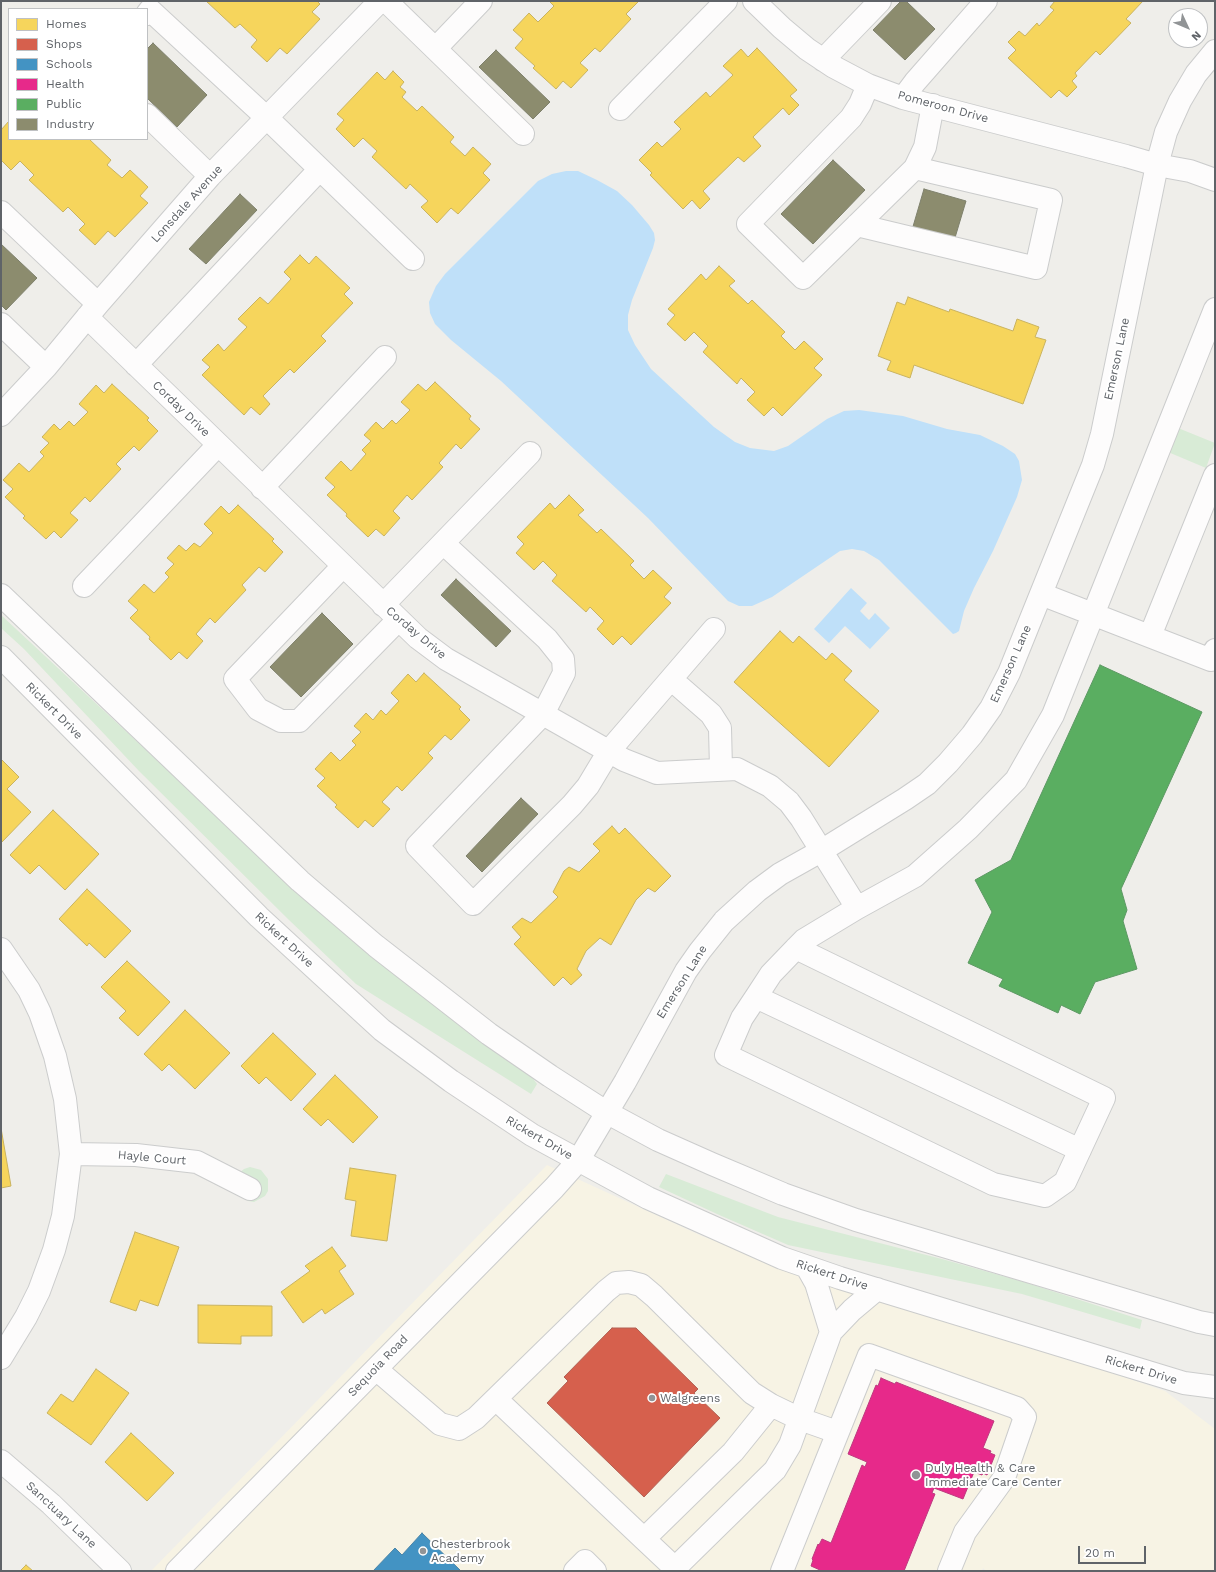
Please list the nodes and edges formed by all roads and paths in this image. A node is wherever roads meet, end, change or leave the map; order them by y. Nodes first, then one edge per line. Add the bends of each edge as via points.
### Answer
1 (380, 1) edge
2 (386, 1) edge
3 (481, 1) edge
4 (726, 1) edge
5 (754, 1) edge
6 (880, 1) edge
7 (986, 1) edge
8 (148, 13) edge
9 (436, 48) junction
10 (1215, 51) edge
11 (823, 60) junction
12 (868, 85) junction
13 (902, 98) junction
14 (934, 105) junction
15 (620, 109) dead end
16 (148, 117) edge
17 (267, 118) junction
18 (522, 134) dead end
19 (1157, 165) junction
20 (914, 168) junction
21 (320, 169) junction
22 (210, 176) junction
23 (1215, 180) edge
24 (1, 212) edge
25 (857, 225) junction
26 (413, 258) dead end
27 (1215, 309) edge
28 (92, 311) junction
29 (1, 324) edge
30 (386, 357) dead end
31 (136, 365) junction
32 (46, 367) junction
33 (1, 415) edge
34 (218, 445) junction
35 (530, 453) dead end
36 (1215, 475) edge
37 (262, 488) junction
38 (443, 543) junction
39 (343, 566) junction
40 (84, 586) dead end
41 (1041, 594) junction
42 (1, 595) edge
43 (390, 613) junction
44 (1093, 615) junction
45 (714, 629) dead end
46 (1150, 636) junction
47 (1215, 650) edge
48 (1, 657) edge
49 (672, 680) junction
50 (543, 714) junction
51 (609, 752) junction
52 (721, 769) junction
53 (821, 851) junction
54 (857, 908) junction
55 (796, 948) junction
56 (1, 950) edge
57 (756, 997) junction
58 (606, 1112) junction
59 (1080, 1150) junction
60 (71, 1154) junction
61 (578, 1161) junction
62 (250, 1189) dead end
63 (808, 1267) junction
64 (877, 1289) junction
65 (1215, 1325) edge
66 (831, 1332) junction
67 (1, 1358) edge
68 (376, 1369) junction
69 (1215, 1387) edge
70 (496, 1399) junction
71 (771, 1405) junction
72 (800, 1419) junction
73 (837, 1432) junction
74 (1, 1461) edge
75 (644, 1539) junction
76 (677, 1570) edge
77 (120, 1571) edge
78 (177, 1571) edge
79 (575, 1571) edge
80 (595, 1571) edge
81 (782, 1571) edge
82 (949, 1571) edge

1 - 17 street, Lonsdale Avenue
2 - 9 street
3 - 9 street
4 - 15 street
5 - 11 street, Pomeroon Drive via 807,50
6 - 11 street
7 - 13 street
8 - 17 street via 150,10
9 - 18 street
10 - 19 street, Emerson Lane via 1196,74 1180,101 1166,132
11 - 12 street, Pomeroon Drive
12 - 13 street, Pomeroon Drive
12 - 25 street via 851,118 748,224 803,278
13 - 14 street, Pomeroon Drive
14 - 19 street, Pomeroon Drive
14 - 20 street via 925,147
16 - 22 street
17 - 21 street
17 - 22 street, Lonsdale Avenue
19 - 23 street, Pomeroon Drive via 1190,171
19 - 41 street, Emerson Lane via 1102,434 1093,465
20 - 25 street
20 - 25 street via 1050,200 1036,268
21 - 26 street
21 - 31 street
22 - 28 street, Lonsdale Avenue
24 - 28 street, Corday Drive
27 - 44 street
28 - 31 street, Corday Drive
28 - 32 street, Lonsdale Avenue
29 - 32 street
30 - 37 street
31 - 34 street, Corday Drive
32 - 33 street, Lonsdale Avenue
34 - 37 street, Corday Drive
34 - 40 street
35 - 38 street
36 - 46 street
37 - 39 street, Corday Drive
38 - 43 street
38 - 50 street via 547,638 564,659 564,673
39 - 43 street, Corday Drive
39 - 43 street via 235,679 258,709 281,721 299,721
41 - 44 street
41 - 53 street, Emerson Lane via 1009,673 991,708 972,735 926,784
42 - 58 street via 300,881 376,946 489,1034
43 - 50 street, Corday Drive via 446,659
44 - 46 street
44 - 54 street via 1053,716 1016,780 968,829 915,876
45 - 49 street
46 - 47 street via 1211,660
48 - 61 street, Rickert Drive via 259,917 382,1030 519,1128
49 - 51 street
49 - 52 street via 711,714 720,728
50 - 51 street, Corday Drive
50 - 51 street via 417,846 473,904 572,805 588,786
51 - 52 street, Corday Drive via 657,772
52 - 53 street, Corday Drive via 737,769 770,786 789,802
53 - 54 street, Corday Drive
53 - 58 street, Emerson Lane via 780,874 757,891 724,921 704,945 686,971
54 - 55 street via 804,940
55 - 57 street via 771,974
55 - 59 street via 1104,1098
56 - 60 street via 29,990 55,1056 65,1099
57 - 59 street
57 - 59 street via 742,1018 726,1055 994,1184 1045,1196 1065,1182
58 - 61 street, Emerson Lane
58 - 65 street via 658,1140 712,1164 783,1194 856,1220
60 - 62 street, Hayle Court via 136,1155 197,1162
60 - 67 street via 63,1216 54,1250 39,1291
61 - 63 street, Rickert Drive via 648,1198 768,1252
61 - 68 street, Sequoia Road
63 - 64 street, Rickert Drive
63 - 66 street via 816,1283
64 - 66 street
64 - 69 street, Rickert Drive via 1184,1383
66 - 72 street
68 - 70 street via 440,1424 459,1429 476,1418
68 - 78 street, Sequoia Road
70 - 71 street via 606,1291 616,1283 629,1282 641,1286 654,1296 752,1393
70 - 75 street
71 - 72 street
71 - 75 street via 733,1452
72 - 73 street
72 - 76 street via 790,1446 775,1470
73 - 81 street
73 - 82 street via 869,1355 1017,1408 1025,1417 1004,1478 965,1532
74 - 77 street, Sanctuary Lane via 51,1504
75 - 76 street
79 - 80 street via 585,1561

